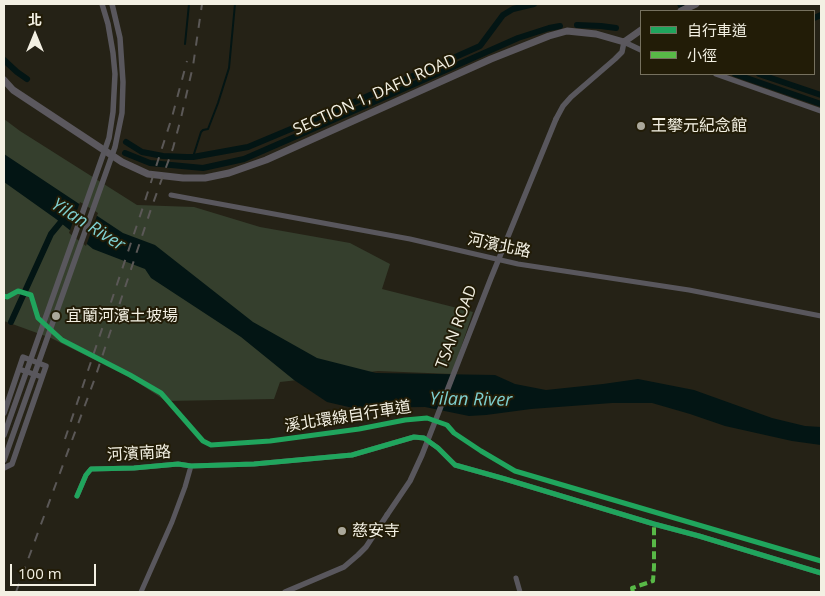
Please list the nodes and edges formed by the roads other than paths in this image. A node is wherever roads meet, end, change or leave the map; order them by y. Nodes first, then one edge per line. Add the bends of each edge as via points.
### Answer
1 (102, 4) edge
2 (112, 4) edge
3 (696, 4) edge
4 (682, 10) edge
5 (640, 31) edge
6 (624, 42) junction
7 (640, 50) edge
8 (719, 75) edge
9 (4, 80) edge
10 (821, 111) edge
11 (171, 195) dead end
12 (821, 316) edge
13 (19, 369) junction
14 (42, 377) junction
15 (4, 413) edge
16 (4, 435) edge
17 (4, 460) edge
18 (191, 466) junction
19 (4, 468) edge
20 (77, 496) dead end
21 (821, 573) edge
22 (516, 578) dead end
23 (140, 592) edge
24 (285, 592) edge
25 (520, 592) edge

1 - 16 street, bridge via 114,53 114,112 109,138
2 - 17 street, bridge via 120,38 123,82 122,113 115,147
3 - 4 main road
5 - 6 main road
6 - 7 street
6 - 9 main road, SECTION 1, DAFU ROAD via 596,34 567,31 549,36 491,58 266,160 205,178 148,174 118,159 13,90
6 - 24 street, TSAN ROAD, bridge via 622,52 571,97 556,118 410,482 358,555 344,567
8 - 10 street
11 - 12 street, 河濱北路 via 410,239 518,264 689,290
13 - 14 street
13 - 14 street via 23,357 46,366
13 - 15 street
14 - 19 street via 12,464
18 - 20 street, 河濱南路 via 91,469
18 - 21 street, 河濱南路 via 352,455 414,437 424,438 455,465
18 - 23 street via 186,488
22 - 25 street

